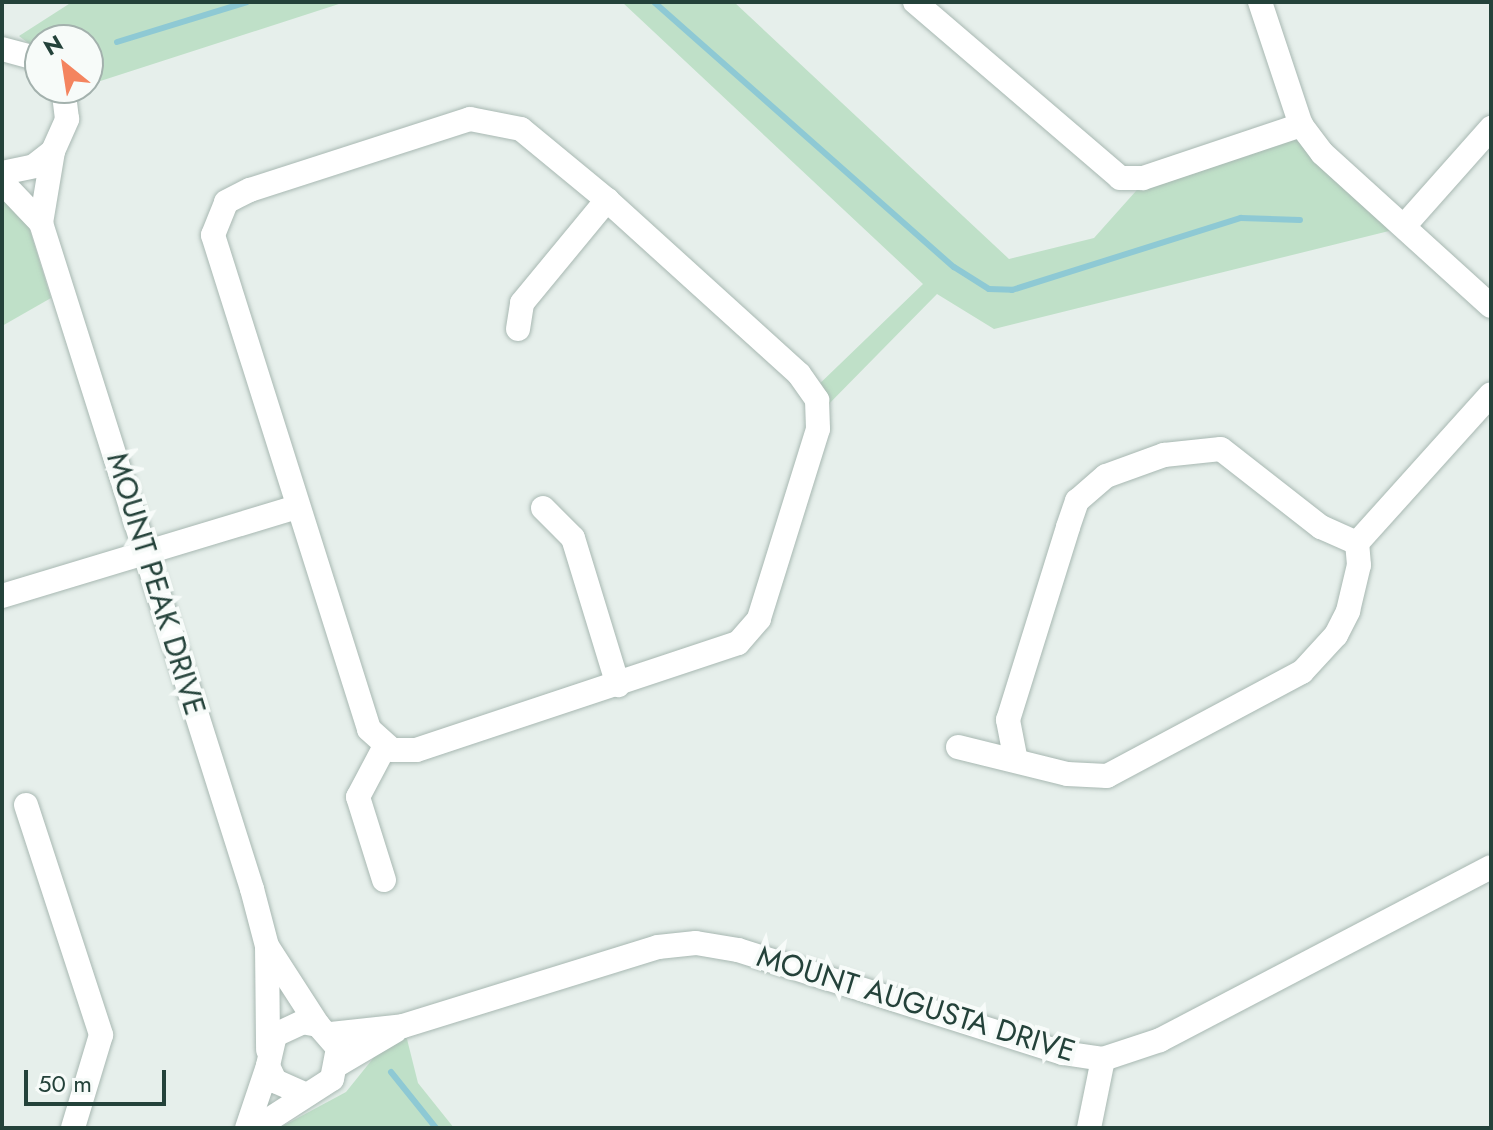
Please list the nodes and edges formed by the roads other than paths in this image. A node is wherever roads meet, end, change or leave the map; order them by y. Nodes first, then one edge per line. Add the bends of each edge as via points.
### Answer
1 (915, 2) edge
2 (1260, 2) edge
3 (65, 104) edge
4 (1301, 125) junction
5 (1491, 128) edge
6 (53, 151) junction
7 (2, 173) edge
8 (2, 182) edge
9 (607, 200) junction
10 (41, 223) junction
11 (1405, 225) junction
12 (1491, 306) edge
13 (518, 329) dead end
14 (1491, 394) edge
15 (296, 507) junction
16 (543, 508) dead end
17 (1357, 543) junction
18 (146, 551) junction
19 (2, 596) edge
20 (618, 685) junction
21 (385, 746) junction
22 (958, 747) dead end
23 (1015, 756) junction
24 (26, 805) dead end
25 (1491, 867) edge
26 (384, 880) dead end
27 (267, 946) junction
28 (403, 1026) junction
29 (324, 1030) junction
30 (268, 1058) junction
31 (1103, 1059) junction
32 (339, 1064) junction
33 (304, 1094) junction
34 (73, 1128) edge
35 (247, 1128) edge
36 (256, 1128) edge
37 (1089, 1128) edge

1 - 4 street via 1120,178 1143,178
2 - 4 street
3 - 6 street, MOUNT PEAK DRIVE via 67,119
4 - 11 street via 1345,176
5 - 11 street
6 - 7 street via 34,166
6 - 10 street, MOUNT PEAK DRIVE
8 - 10 street, MOUNT PEAK DRIVE
9 - 13 street via 522,303
9 - 15 street via 521,129 470,119 226,202 216,216 213,235
9 - 20 street via 799,374 817,400 819,416 755,626 726,651
10 - 18 street, MOUNT PEAK DRIVE
11 - 12 street
14 - 17 street
15 - 18 street
15 - 21 street via 369,729
16 - 20 street via 573,538
17 - 23 street via 1348,611 1336,635 1302,672 1107,776 1067,774
17 - 23 street via 1321,527 1221,449 1164,455 1106,476 1077,501 1068,527 1008,720
18 - 19 street
18 - 27 street, MOUNT PEAK DRIVE
20 - 21 street via 416,750
21 - 26 street via 358,797
22 - 23 street
24 - 34 street via 101,1035
25 - 31 street, MOUNT AUGUSTA DRIVE via 1160,1040
27 - 29 street, MOUNT PEAK DRIVE
27 - 30 street, MOUNT PEAK DRIVE
28 - 29 street, MOUNT AUGUSTA DRIVE
28 - 31 street, MOUNT AUGUSTA DRIVE via 658,947 696,943 738,950 1063,1053
28 - 32 street, MOUNT AUGUSTA DRIVE
29 - 30 street via 288,1025
29 - 32 street, MOUNT PEAK DRIVE
30 - 33 street via 275,1081
30 - 35 street
31 - 37 street
32 - 33 street via 332,1079
33 - 36 street

